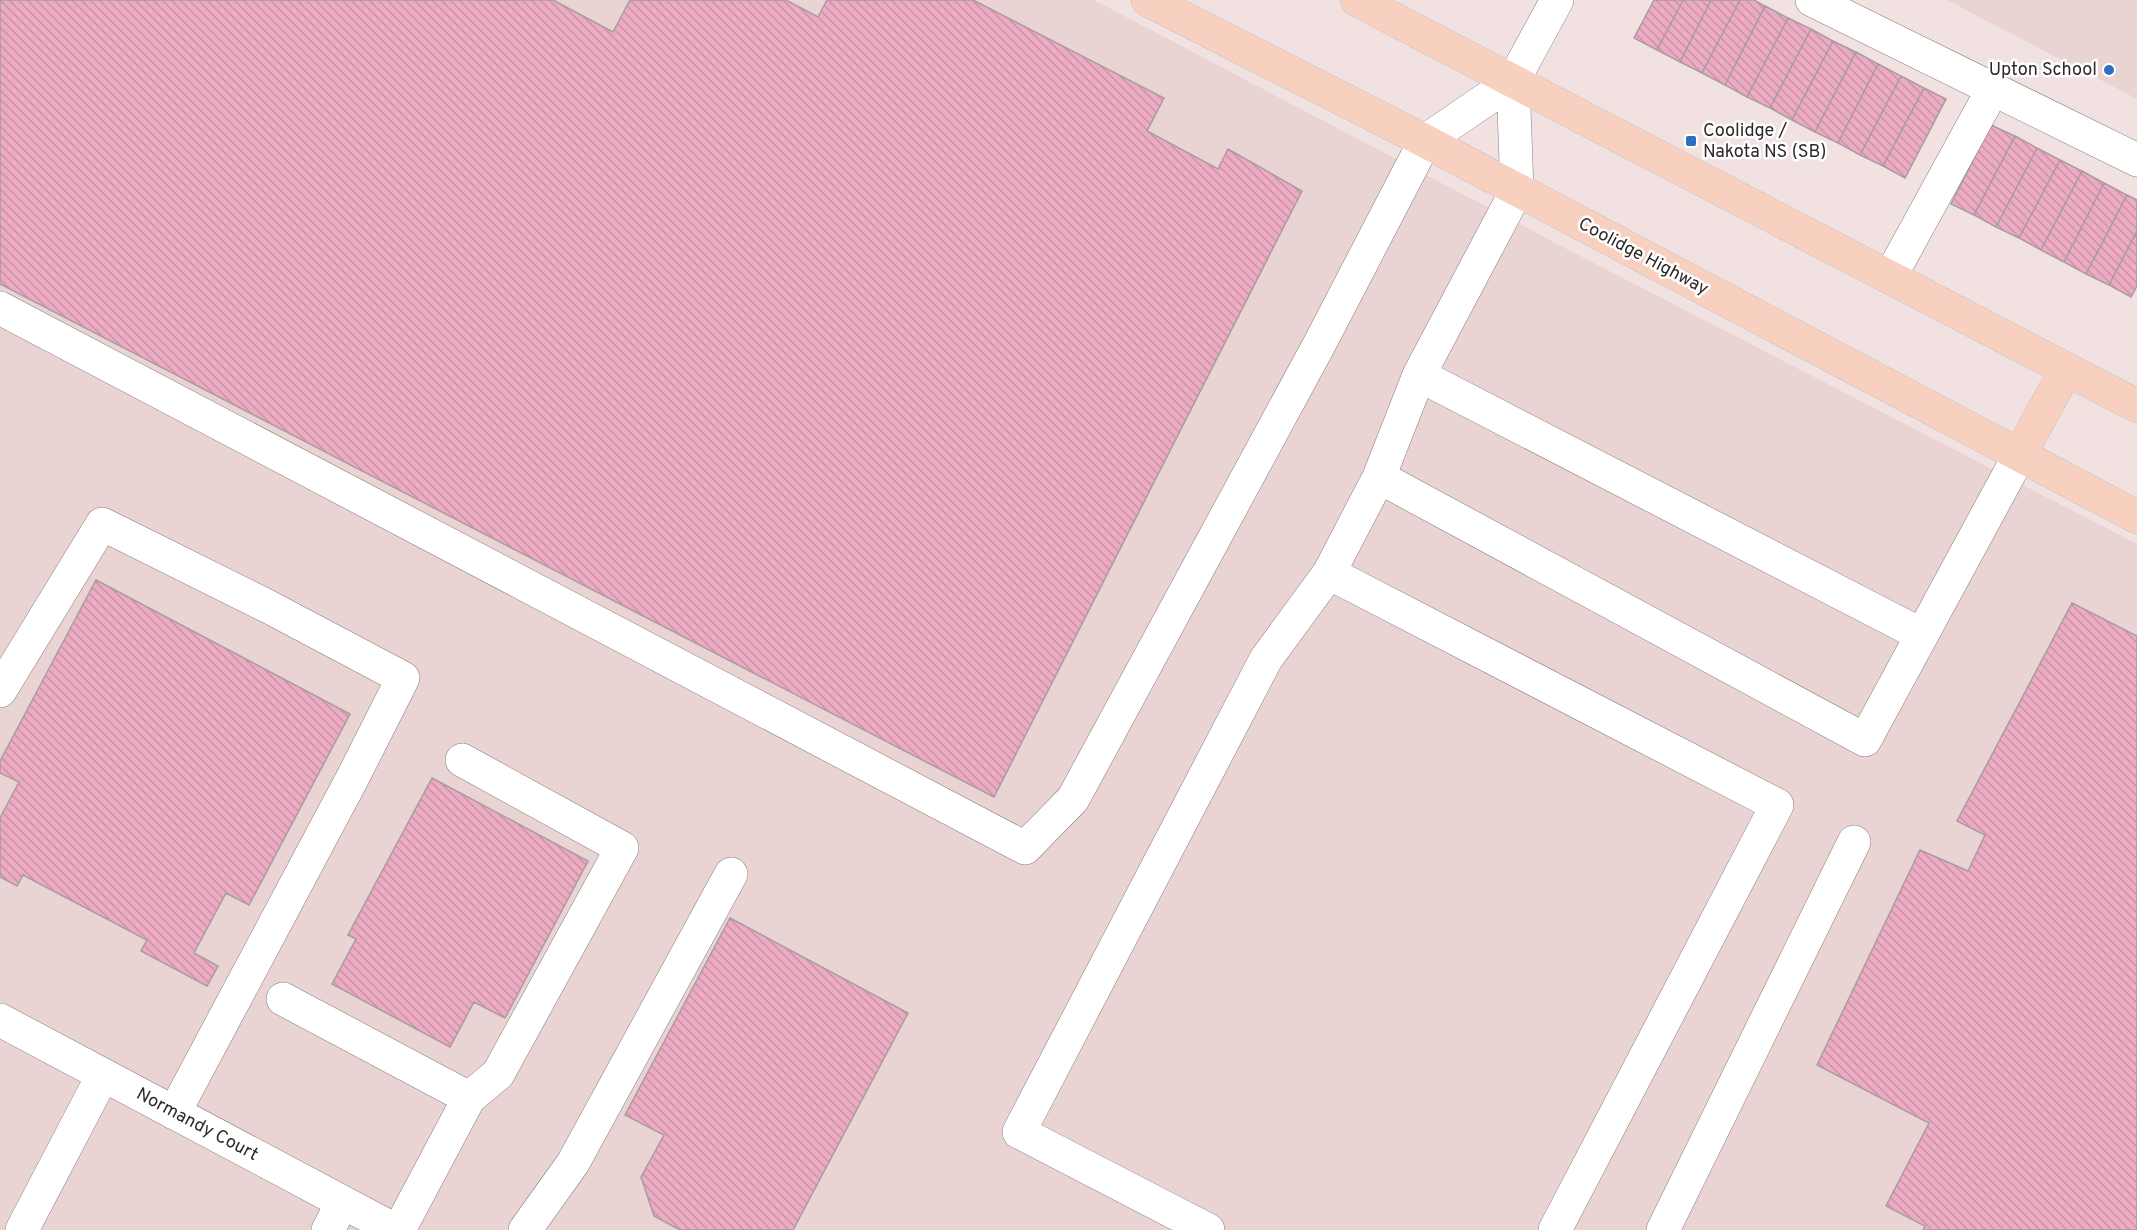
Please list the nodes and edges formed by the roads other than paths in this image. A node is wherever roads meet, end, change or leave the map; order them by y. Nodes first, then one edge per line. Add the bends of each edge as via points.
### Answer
1 (1148, 0) edge
2 (1357, 0) edge
3 (1557, 0) edge
4 (1812, 0) edge
5 (1513, 81) junction
6 (1993, 89) junction
7 (1425, 141) junction
8 (2137, 160) edge
9 (1517, 190) junction
10 (1890, 277) junction
11 (0, 308) edge
12 (2066, 370) junction
13 (1419, 375) junction
14 (2137, 406) edge
15 (2020, 454) junction
16 (1379, 477) junction
17 (2137, 517) edge
18 (1329, 573) junction
19 (1922, 635) junction
20 (0, 691) edge
21 (462, 760) dead end
22 (1854, 842) dead end
23 (731, 874) dead end
24 (283, 999) dead end
25 (0, 1020) edge
26 (104, 1075) junction
27 (469, 1098) junction
28 (174, 1113) junction
29 (335, 1217) edge
30 (22, 1230) edge
31 (397, 1230) edge
32 (525, 1230) edge
33 (1208, 1230) edge
34 (1555, 1230) edge
35 (1663, 1230) edge

1 - 7 main road, Coolidge Highway
2 - 5 main road
3 - 5 street
4 - 6 street
5 - 7 street
5 - 9 street
5 - 10 main road
6 - 8 street
6 - 10 street
7 - 9 main road, Coolidge Highway
7 - 11 street via 1073,799 1025,848
9 - 13 street
9 - 15 main road, Coolidge Highway
10 - 12 main road
12 - 14 main road
12 - 15 main road
13 - 16 street
13 - 19 street
15 - 17 main road, Coolidge Highway
15 - 19 street
16 - 18 street
16 - 19 street via 1865,740
18 - 33 street via 1266,658 1019,1132
18 - 34 street via 1777,805
20 - 28 street via 102,524 403,678
21 - 27 street via 622,848 498,1074
22 - 35 street
23 - 32 street via 573,1163
24 - 27 street
25 - 26 street, Normandy Court
26 - 28 street, Normandy Court
26 - 30 street
27 - 31 street
28 - 29 street, Normandy Court
29 - 31 street, Normandy Court

